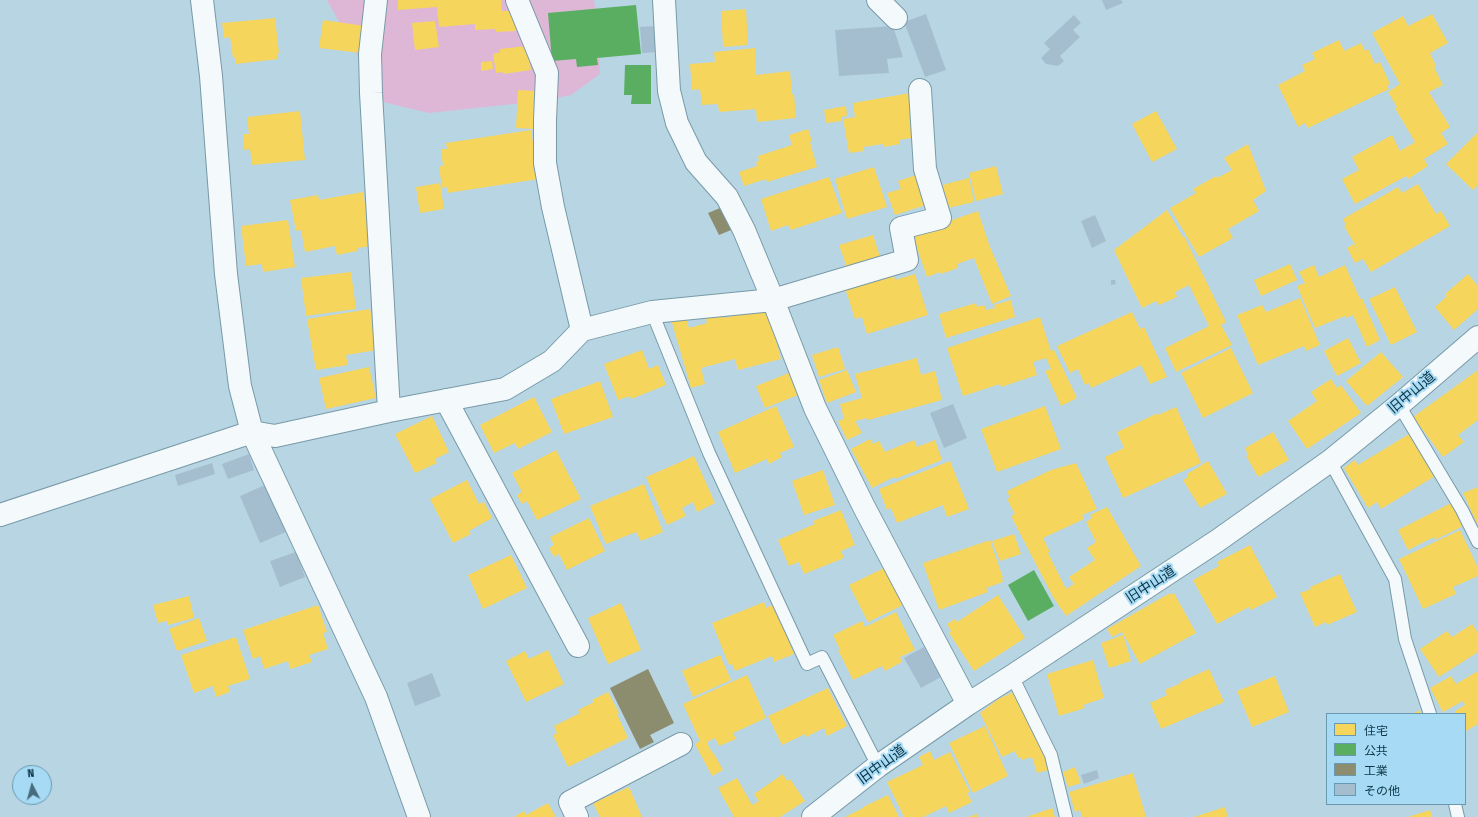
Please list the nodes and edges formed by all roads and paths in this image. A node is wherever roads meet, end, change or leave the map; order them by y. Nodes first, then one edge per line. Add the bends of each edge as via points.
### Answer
1 (202, 0) edge
2 (376, 0) edge
3 (517, 0) edge
4 (664, 0) edge
5 (878, 0) edge
6 (896, 18) dead end
7 (920, 90) dead end
8 (773, 300) junction
9 (652, 312) junction
10 (582, 330) junction
11 (1478, 337) edge
12 (446, 400) junction
13 (1398, 405) junction
14 (389, 411) junction
15 (252, 432) junction
16 (1330, 461) junction
17 (0, 515) edge
18 (1478, 542) edge
19 (578, 646) dead end
20 (1012, 676) junction
21 (968, 704) junction
22 (1430, 713) edge
23 (681, 744) dead end
24 (878, 766) junction
25 (1455, 805) edge
26 (817, 816) edge
27 (419, 817) edge
28 (577, 817) edge
29 (1066, 817) edge
30 (1458, 817) edge

1 - 15 street via 211,76 226,274 240,386
2 - 14 street via 370,54 371,93
3 - 10 street via 546,73 545,163
4 - 8 street via 669,91 676,122 696,162 727,197 744,230
5 - 6 street
7 - 8 street via 925,169 940,218 901,228 907,260
8 - 9 street
8 - 21 street via 815,408
9 - 10 street
9 - 24 lane via 709,453 807,664 822,656
10 - 12 street via 552,361 505,389
11 - 13 street, 旧中山道
12 - 14 street
12 - 19 street
13 - 16 street, 旧中山道
13 - 18 lane via 1462,510
14 - 15 street via 275,436
15 - 17 street
15 - 27 street via 376,697
16 - 20 street, 旧中山道 via 1217,542
16 - 22 lane via 1395,579 1405,639
20 - 21 street, 旧中山道
20 - 29 lane via 1051,755
21 - 24 street, 旧中山道
23 - 28 street via 570,802
24 - 26 street, 旧中山道
25 - 30 lane

